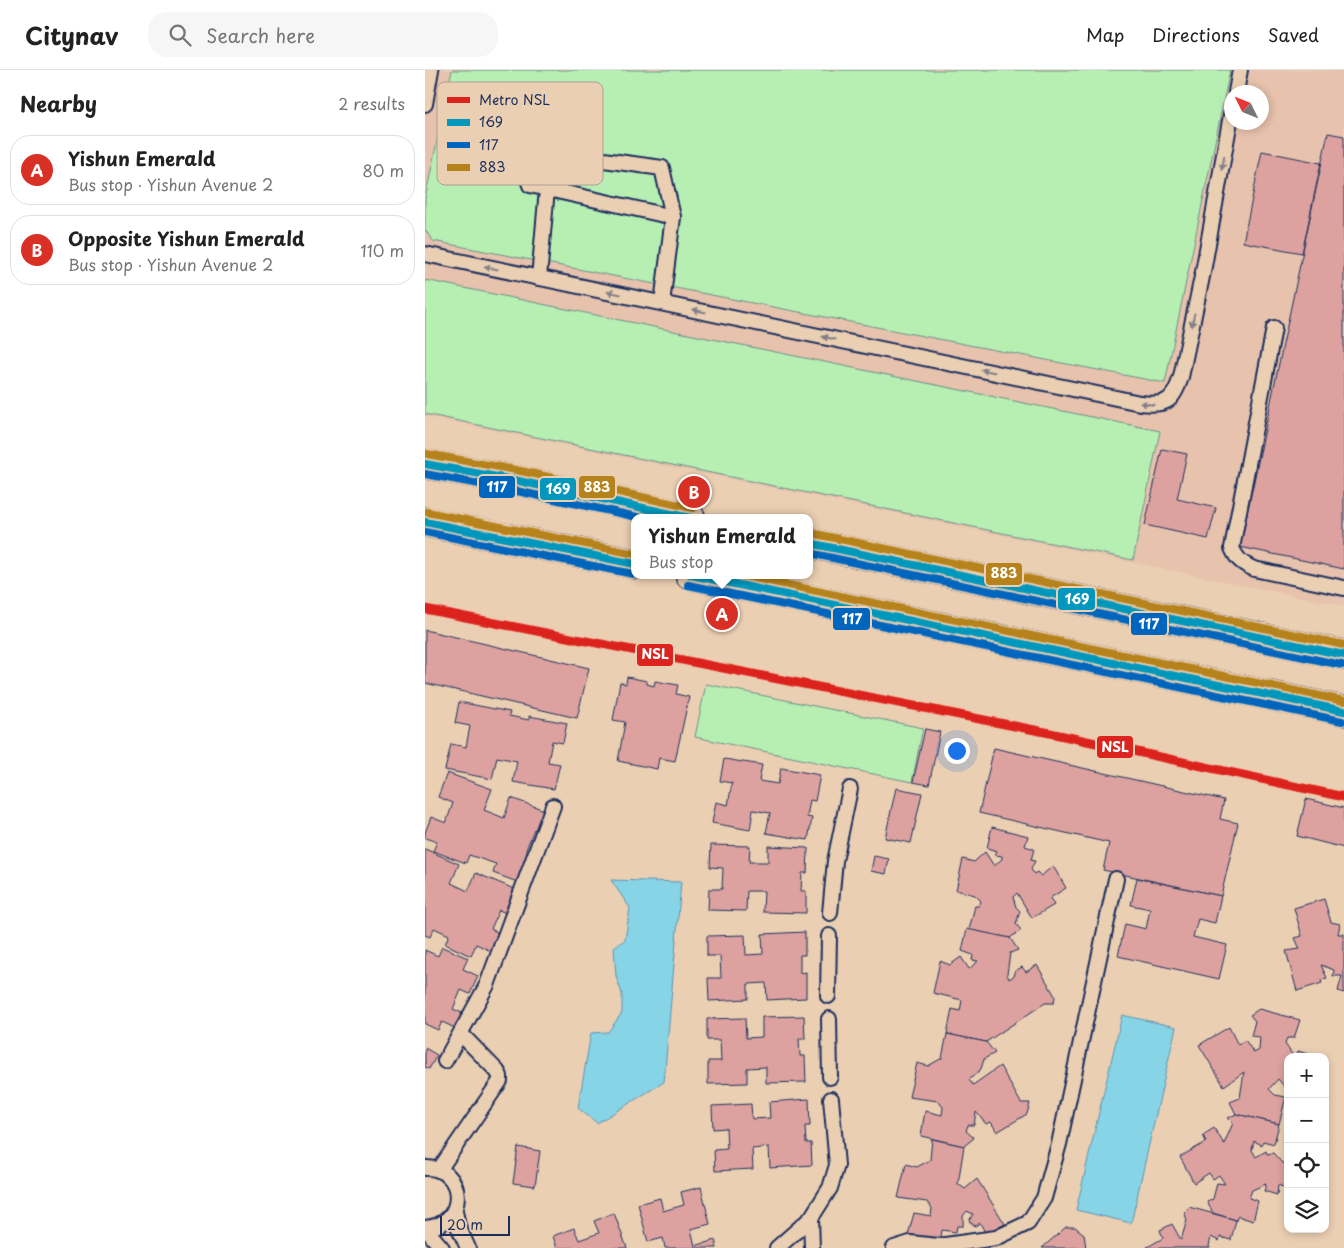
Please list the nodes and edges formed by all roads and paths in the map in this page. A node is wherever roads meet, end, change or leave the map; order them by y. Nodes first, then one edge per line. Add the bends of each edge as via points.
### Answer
1 (431, 70) edge
2 (1240, 70) edge
3 (1237, 85) edge
4 (425, 104) edge
5 (1228, 130) edge
6 (603, 160) edge
7 (530, 185) edge
8 (547, 189) junction
9 (673, 217) junction
10 (425, 254) edge
11 (539, 278) junction
12 (662, 303) junction
13 (1274, 328) dead end
14 (425, 464) edge
15 (672, 514) edge
16 (425, 522) edge
17 (813, 544) edge
18 (631, 563) edge
19 (709, 579) edge
20 (1344, 588) edge
21 (1344, 656) edge
22 (1344, 711) edge
23 (850, 789) dead end
24 (553, 806) dead end
25 (1116, 879) dead end
26 (830, 913) dead end
27 (829, 936) dead end
28 (828, 996) dead end
29 (829, 1019) dead end
30 (461, 1034) junction
31 (445, 1060) dead end
32 (830, 1077) dead end
33 (831, 1099) dead end
34 (432, 1169) edge
35 (455, 1211) junction
36 (811, 1218) junction
37 (425, 1228) edge
38 (442, 1248) edge
39 (468, 1248) edge
40 (777, 1248) edge
41 (812, 1248) edge
42 (894, 1248) edge

1 - 4 lane
2 - 3 lane
5 -> 12 lane via 1181,378 1169,400 1156,405
6 - 9 lane via 662,168
7 - 8 lane
8 - 9 lane
8 - 11 lane
9 - 12 lane
11 -> 10 lane
12 -> 11 lane
13 - 20 lane via 1232,548 1236,558 1254,569
14 - 15 main road
16 - 18 main road
17 - 21 main road
19 - 22 main road
23 - 26 lane via 835,861
24 - 30 lane via 487,984
25 - 42 lane via 1044,1198 1028,1223 996,1238 938,1246 910,1243
27 - 28 lane
29 - 32 lane
30 - 31 lane
30 - 34 lane via 497,1071 500,1081
33 - 36 lane via 837,1165 830,1188
34 - 35 lane via 447,1175 453,1183 457,1192
35 - 37 lane via 443,1224
35 - 39 lane
36 - 40 lane
36 - 41 lane
37 - 38 lane

